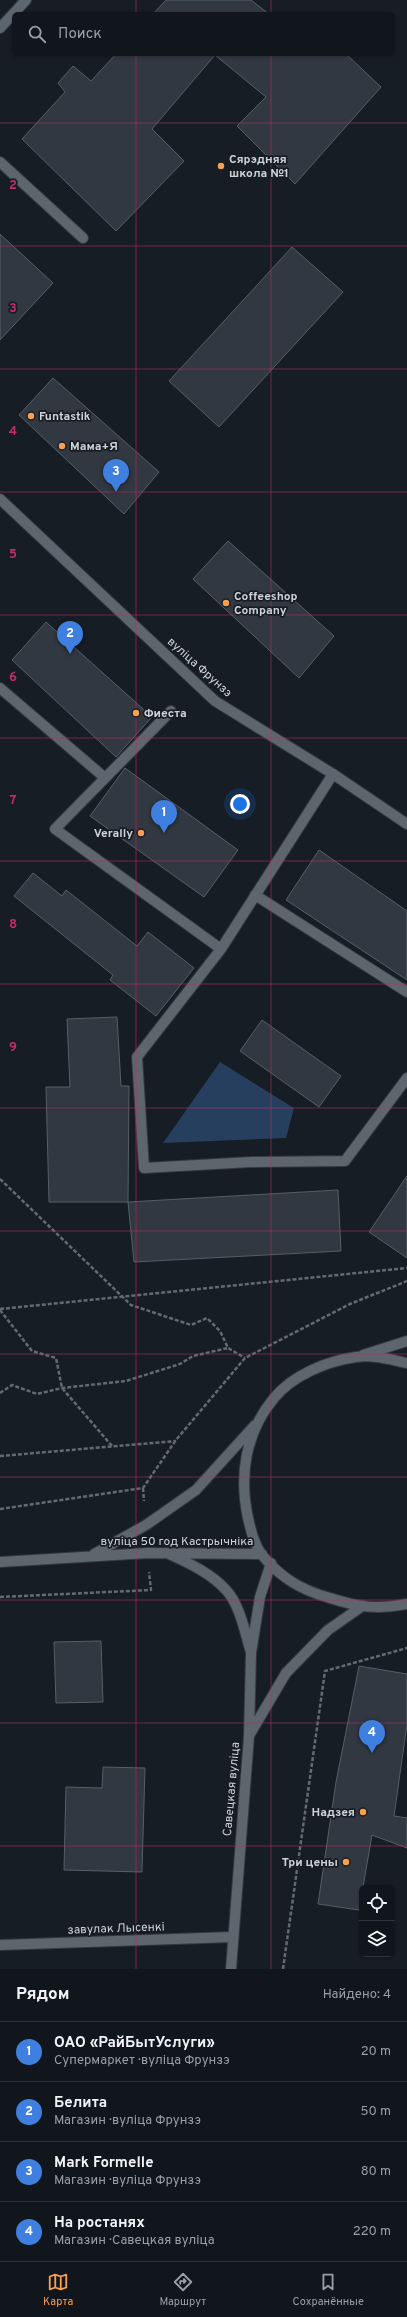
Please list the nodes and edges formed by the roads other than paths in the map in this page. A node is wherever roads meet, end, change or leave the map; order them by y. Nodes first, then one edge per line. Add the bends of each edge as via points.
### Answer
1 (26, 0) edge
2 (15, 12) edge
3 (12, 15) edge
4 (0, 28) edge
5 (0, 162) edge
6 (83, 238) dead end
7 (0, 499) edge
8 (0, 688) edge
9 (170, 711) dead end
10 (333, 774) junction
11 (104, 777) junction
12 (407, 824) edge
13 (256, 895) junction
14 (221, 949) junction
15 (407, 992) edge
16 (407, 1078) edge
17 (407, 1341) edge
18 (358, 1356) junction
19 (407, 1363) edge
20 (259, 1420) junction
21 (166, 1552) junction
22 (262, 1554) junction
23 (93, 1555) junction
24 (0, 1562) edge
25 (271, 1563) junction
26 (407, 1604) edge
27 (361, 1607) junction
28 (251, 1653) junction
29 (249, 1736) junction
30 (232, 1937) junction
31 (0, 1945) edge
32 (231, 1969) edge

1 - 2 main road
3 - 4 main road
5 - 6 main road
7 - 10 main road, вуліца Фрунзэ via 215,701
8 - 11 main road
9 - 11 main road
10 - 12 main road, вуліца Фрунзэ
10 - 13 main road
11 - 14 main road via 55,829
13 - 14 main road
13 - 15 main road
14 - 16 main road via 137,1057 144,1168 251,1162 346,1161
17 - 18 main road
18 - 19 main road
18 - 20 main road via 329,1363 300,1376 274,1398
20 - 22 main road via 246,1452 243,1478 252,1536
20 - 23 main road, вуліца 50 год Кастрычніка via 196,1490 146,1525
21 - 22 main road, вуліца 50 год Кастрычніка
21 - 23 main road, вуліца 50 год Кастрычніка
21 - 28 main road via 194,1566 227,1590 240,1616
22 - 25 main road
23 - 24 main road, вуліца 50 год Кастрычніка
25 - 27 main road via 305,1591
25 - 28 main road via 260,1597
26 - 27 main road
27 - 29 main road, Савецкая вуліца via 328,1630 286,1673
28 - 29 main road
29 - 30 main road, Савецкая вуліца
30 - 31 main road, завулак Лысенкі
30 - 32 main road, Савецкая вуліца

